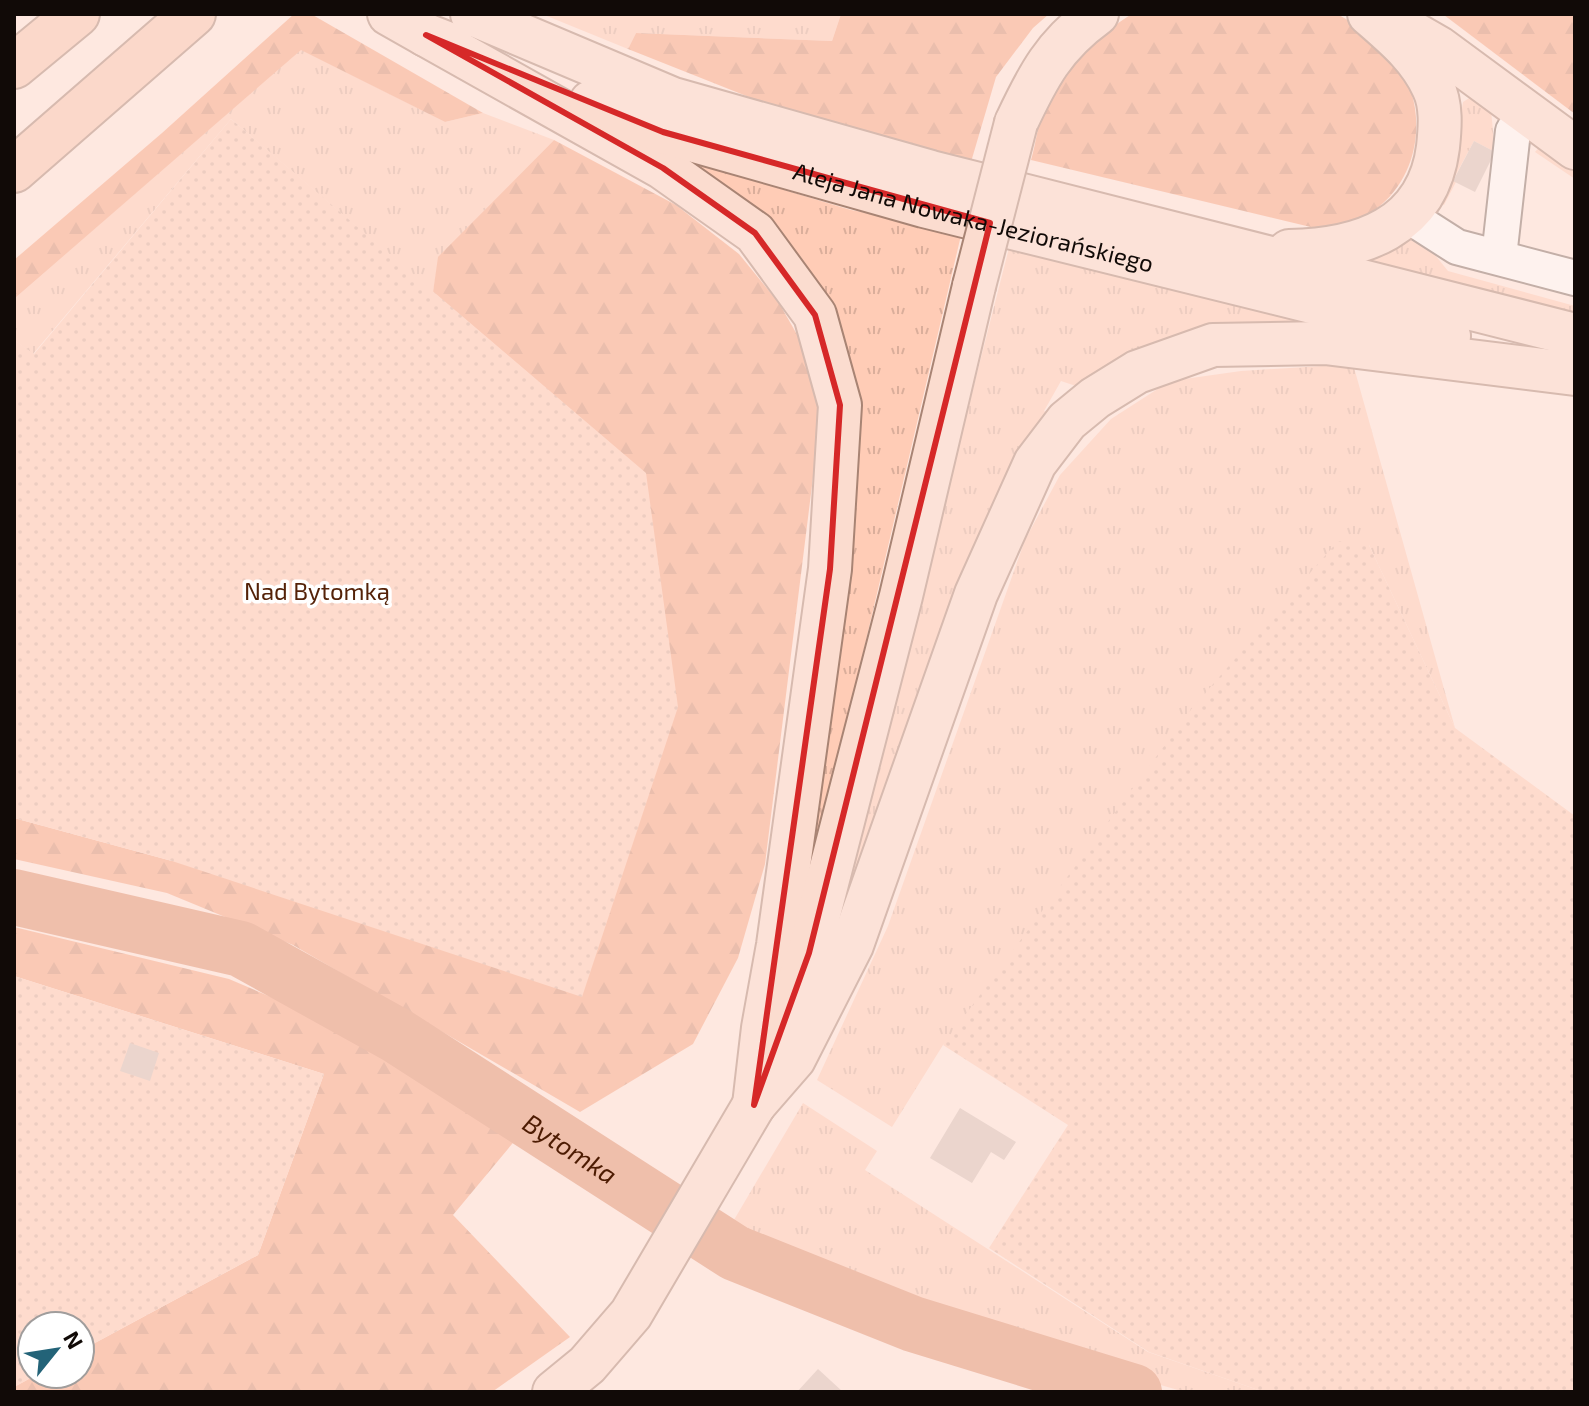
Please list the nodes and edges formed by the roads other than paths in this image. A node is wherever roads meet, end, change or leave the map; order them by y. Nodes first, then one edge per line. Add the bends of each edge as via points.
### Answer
1 (77, 14) edge
2 (193, 14) edge
3 (389, 14) edge
4 (472, 14) edge
5 (1097, 14) edge
6 (1369, 14) edge
7 (1379, 14) edge
8 (426, 35) junction
9 (14, 66) edge
10 (1526, 113) junction
11 (1575, 148) edge
12 (14, 170) edge
13 (1407, 215) junction
14 (1248, 251) junction
15 (1499, 257) junction
16 (1575, 278) edge
17 (1575, 335) edge
18 (1575, 367) edge
19 (1575, 374) edge
20 (754, 1105) junction
21 (634, 1310) junction
22 (554, 1392) edge
23 (588, 1392) edge

1 - 9 highway
2 - 12 highway
3 - 8 main road, Aleja Jana Nowaka-Jeziorańskiego
4 - 14 main road, Aleja Jana Nowaka-Jeziorańskiego via 673,99 931,172
5 - 20 main road, bridge via 1074,30 1041,70 1016,123 809,953
6 - 13 main road via 1411,51 1437,101 1437,158
7 - 10 main road via 1439,48
8 - 18 main road, Aleja Jana Nowaka-Jeziorańskiego via 678,136 971,219
8 - 20 main road via 663,168 755,233 815,315 840,405 830,569
10 - 11 main road
10 - 15 lane via 1513,131
13 - 14 main road via 1380,234 1343,247
13 - 15 lane via 1457,247
14 - 17 main road, Aleja Jana Nowaka-Jeziorańskiego
15 - 16 lane
19 - 20 main road via 1325,343 1213,345 1137,372 1067,421 1035,463 976,594 852,945 794,1059
20 - 21 main road
21 - 22 main road via 587,1365
21 - 23 lane

